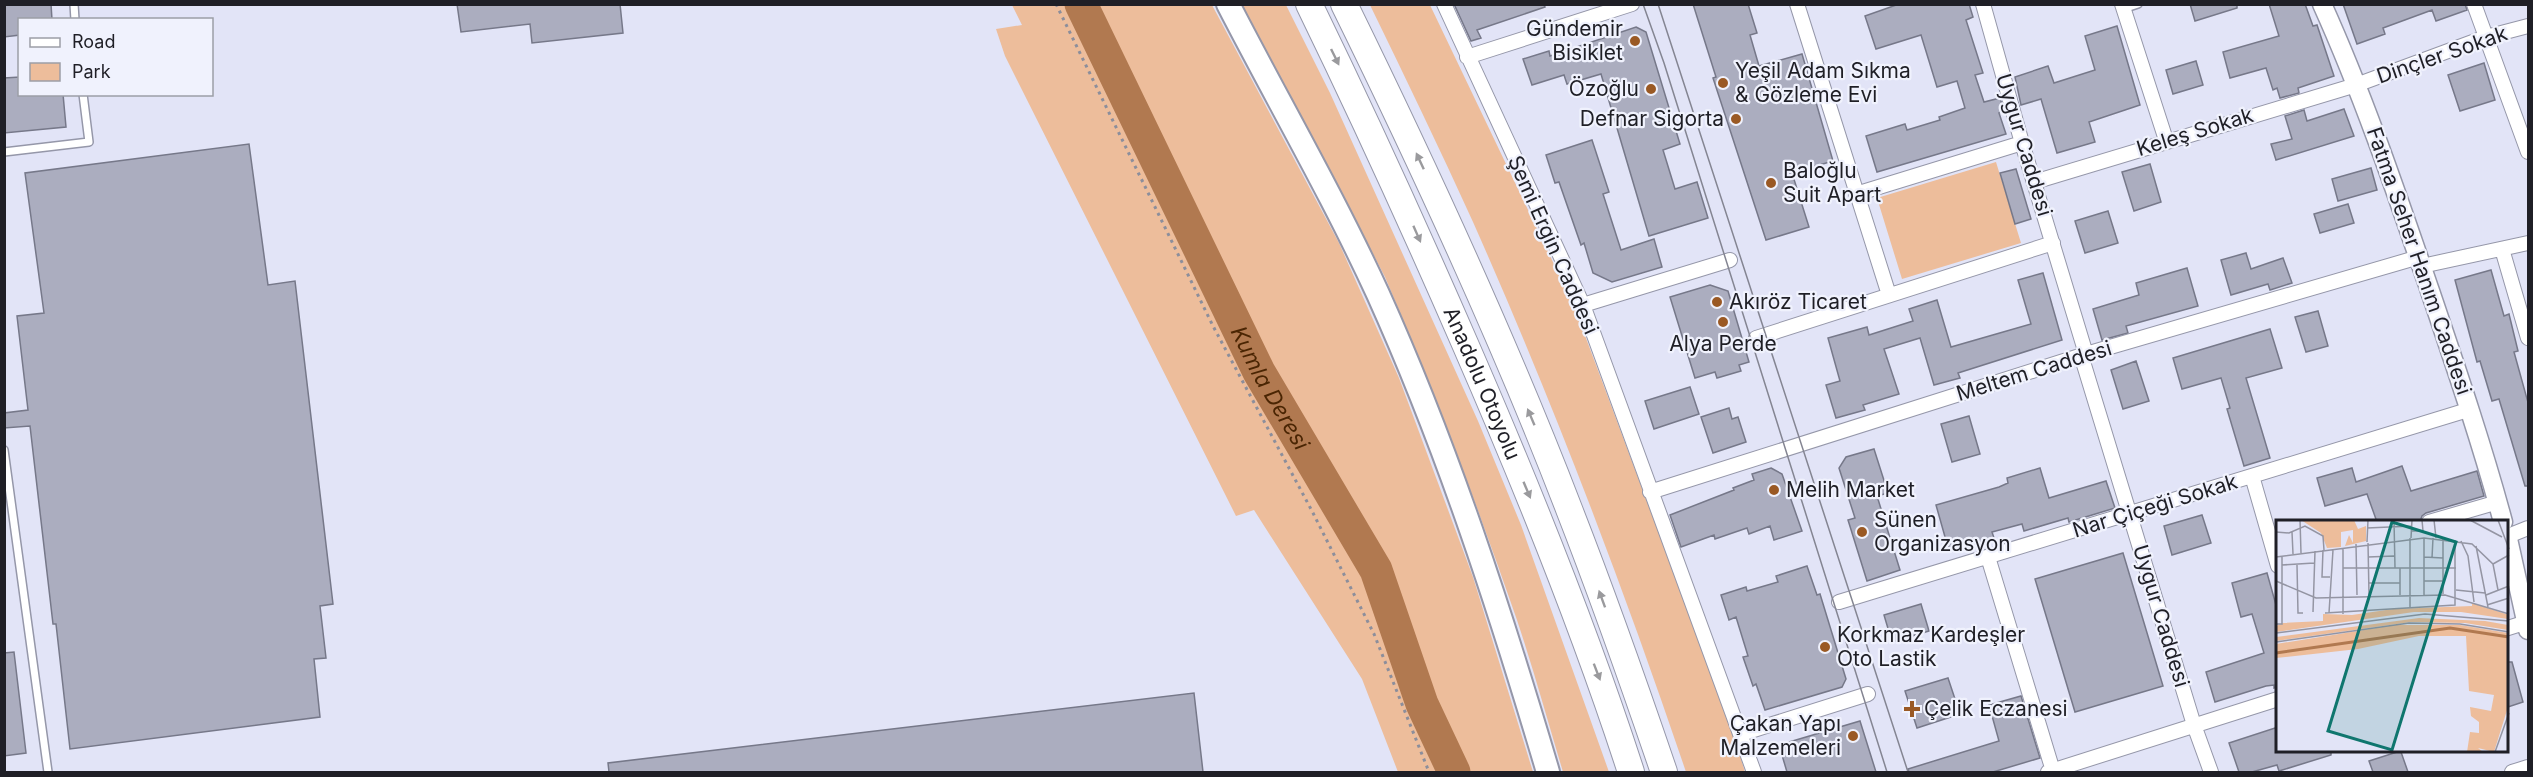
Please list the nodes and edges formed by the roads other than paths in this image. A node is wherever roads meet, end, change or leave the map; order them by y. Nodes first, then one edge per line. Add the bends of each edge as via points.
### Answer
1 (1228, 4) edge
2 (1309, 4) edge
3 (1344, 4) edge
4 (1444, 4) edge
5 (1632, 4) edge
6 (1797, 4) edge
7 (1983, 4) edge
8 (2138, 4) edge
9 (2322, 4) edge
10 (2474, 4) edge
11 (2122, 7) edge
12 (2529, 26) edge
13 (2486, 37) junction
14 (1467, 57) junction
15 (2356, 85) junction
16 (83, 96) edge
17 (2166, 140) junction
18 (2022, 143) junction
19 (4, 152) edge
20 (2529, 152) edge
21 (2034, 182) junction
22 (1856, 194) junction
23 (2053, 243) junction
24 (2529, 243) edge
25 (2502, 249) junction
26 (1730, 260) dead end
27 (2421, 262) junction
28 (1889, 295) junction
29 (1583, 305) junction
30 (1756, 338) dead end
31 (2529, 338) edge
32 (2084, 355) junction
33 (2471, 410) junction
34 (4, 450) edge
35 (2252, 476) junction
36 (1650, 492) junction
37 (2498, 502) junction
38 (2130, 513) junction
39 (2435, 520) edge
40 (2502, 520) edge
41 (2529, 528) edge
42 (2509, 537) edge
43 (2509, 541) edge
44 (1988, 557) junction
45 (2276, 559) edge
46 (1839, 602) dead end
47 (2528, 626) edge
48 (2509, 628) edge
49 (1868, 694) dead end
50 (2276, 700) edge
51 (2194, 725) junction
52 (1741, 734) junction
53 (2529, 767) edge
54 (48, 772) edge
55 (1548, 772) edge
56 (1631, 772) edge
57 (1664, 772) edge
58 (1754, 772) edge
59 (2051, 772) edge
60 (2211, 772) edge
61 (2512, 772) edge

1 - 55 main road via 1346,230 1413,377 1472,532
2 -> 56 highway, Anadolu Otoyolu via 1417,232 1534,506
57 -> 3 highway, Anadolu Otoyolu via 1551,464 1452,231
4 - 14 street, Şemi Ergin Caddesi
5 - 14 street
6 - 22 street
7 - 18 street, Uygur Caddesi
8 - 11 lane
9 - 15 street, Fatma Seher Hanım Caddesi
10 - 13 street
11 - 17 street
12 - 13 street, Dinçler Sokak
13 - 15 street, Dinçler Sokak
13 - 20 street
14 - 29 street, Şemi Ergin Caddesi
15 - 17 street, Keleş Sokak
15 - 27 street, Fatma Seher Hanım Caddesi
16 - 19 lane via 88,142
17 - 21 street, Keleş Sokak
18 - 21 street, Uygur Caddesi
18 - 22 street
21 - 23 street, Uygur Caddesi
22 - 28 street
23 - 28 street
23 - 32 street, Uygur Caddesi
24 - 25 street, Meltem Caddesi
25 - 27 street, Meltem Caddesi
25 - 31 street
26 - 29 street
27 - 32 street, Meltem Caddesi
27 - 33 street, Fatma Seher Hanım Caddesi
28 - 30 street
29 - 36 street, Şemi Ergin Caddesi
32 - 36 street, Meltem Caddesi
32 - 38 street, Uygur Caddesi
33 - 35 street, Nar Çiçeği Sokak
33 - 37 street, Fatma Seher Hanım Caddesi
34 - 54 lane
35 - 38 street, Nar Çiçeği Sokak
35 - 45 street
36 - 52 street, Şemi Ergin Caddesi
37 - 39 street
37 - 40 street, Fatma Seher Hanım Caddesi
38 - 44 street, Nar Çiçeği Sokak
38 - 51 street, Uygur Caddesi
41 - 42 street
43 - 47 street
44 - 46 street, Nar Çiçeği Sokak
44 - 59 street
47 - 48 street
49 - 52 street
50 - 51 street
51 - 59 street
51 - 60 street, Uygur Caddesi
52 - 58 street, Şemi Ergin Caddesi
53 - 61 street

